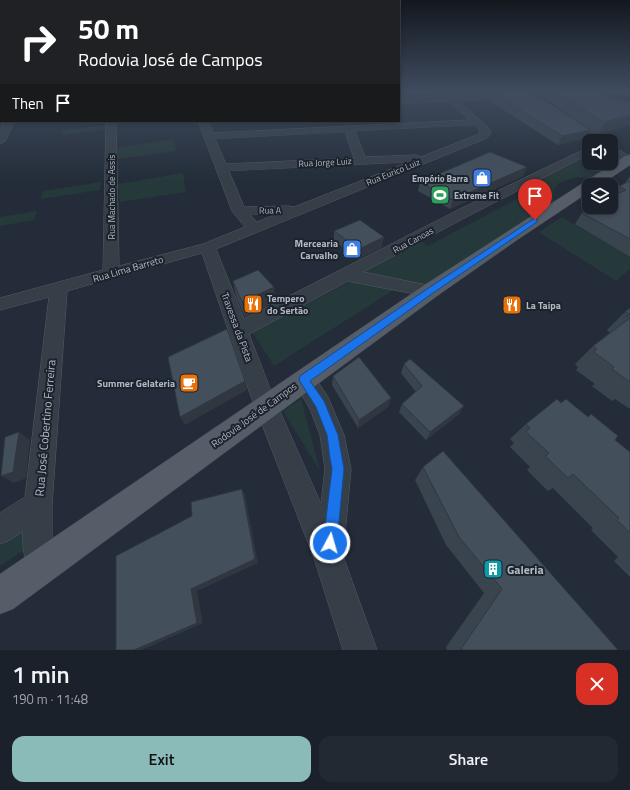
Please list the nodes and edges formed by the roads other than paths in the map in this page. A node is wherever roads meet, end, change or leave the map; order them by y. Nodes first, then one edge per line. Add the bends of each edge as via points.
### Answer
1 (571, 121) edge
2 (10, 122) edge
3 (111, 122) edge
4 (203, 122) edge
5 (477, 122) joint
6 (349, 128) junction
7 (589, 134) edge
8 (209, 136) junction
9 (0, 141) edge
10 (618, 153) edge
11 (582, 154) edge
12 (429, 158) junction
13 (629, 159) edge
14 (360, 160) junction
15 (222, 168) junction
16 (301, 209) junction
17 (239, 211) junction
18 (254, 228) junction
19 (208, 247) junction
20 (111, 272) junction
21 (347, 275) junction
22 (58, 289) junction
23 (430, 291) junction
24 (0, 304) edge
25 (238, 331) junction
26 (304, 380) junction
27 (267, 406) junction
28 (38, 506) junction
29 (0, 530) edge
30 (329, 558) junction
31 (42, 566) junction
32 (0, 596) edge
33 (360, 650) edge

1 - 7 street
2 - 9 street
3 - 20 street, Rua Machado de Assis
4 - 8 street
5 - 6 street
5 - 12 street, Rua Eurico Luiz via 485,129 486,133 483,136
6 - 8 street
6 - 14 street
8 - 15 street
10 - 13 street
11 - 21 street, Rua Canoas
12 - 14 street, Rua Jorge Luiz
12 - 16 street, Rua Eurico Luiz
13 - 23 main road, Rodovia José de Campos
14 - 15 street, Rua Jorge Luiz
15 - 17 street
16 - 17 street, Rua A
16 - 18 street, Rua Eurico Luiz
17 - 18 street
18 - 19 street, Rua Lima Barreto
19 - 20 street, Rua Lima Barreto
19 - 25 street, Travessa da Pista
20 - 22 street, Rua Lima Barreto
21 - 23 street
21 - 25 street, Rua Canoas
22 - 24 street, Rua Lima Barreto
22 - 28 street, Rua José Cobertino Ferreira
23 - 26 main road, Rodovia José de Campos
25 - 27 street, Travessa da Pista
26 - 27 main road, Rodovia José de Campos
26 - 30 street via 320,404 332,435 338,469
27 - 30 street, Travessa da Pista
27 - 31 main road, Rodovia José de Campos
28 - 29 street
28 - 31 street, Rua José Cobertino Ferreira via 37,546
30 - 33 street, Travessa da Pista
31 - 32 main road, Rodovia José de Campos

